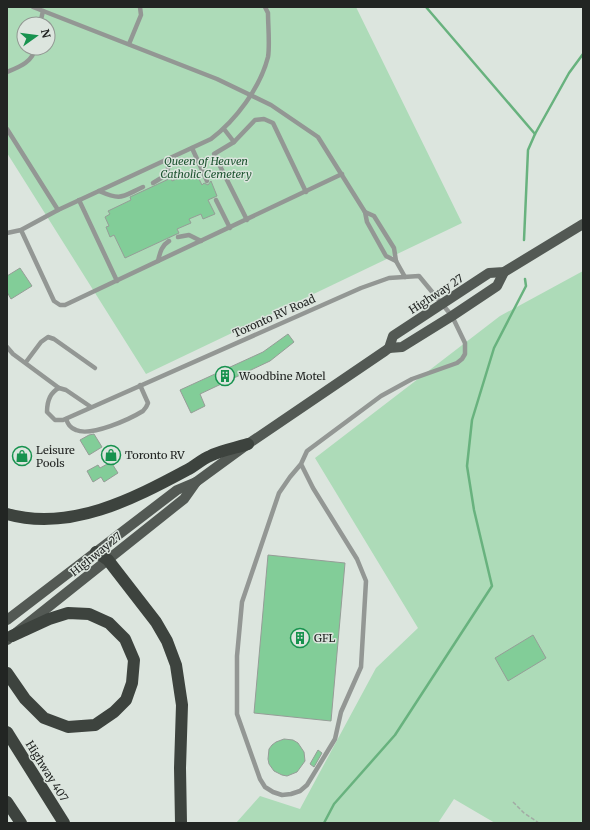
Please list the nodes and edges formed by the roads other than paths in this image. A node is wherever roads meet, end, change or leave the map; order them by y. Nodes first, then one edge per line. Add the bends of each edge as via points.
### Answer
1 (34, 7) edge
2 (140, 7) edge
3 (265, 7) edge
4 (43, 11) junction
5 (42, 16) edge
6 (129, 44) junction
7 (33, 56) edge
8 (7, 72) edge
9 (251, 95) junction
10 (7, 129) edge
11 (224, 129) junction
12 (234, 142) junction
13 (192, 148) junction
14 (171, 158) junction
15 (342, 174) junction
16 (207, 181) dead end
17 (153, 183) dead end
18 (143, 187) dead end
19 (99, 191) junction
20 (306, 192) junction
21 (79, 200) junction
22 (216, 200) dead end
23 (58, 210) junction
24 (365, 212) junction
25 (247, 220) junction
26 (583, 224) edge
27 (230, 228) junction
28 (21, 230) junction
29 (7, 233) edge
30 (178, 237) dead end
31 (169, 241) dead end
32 (201, 241) junction
33 (158, 261) junction
34 (396, 261) junction
35 (504, 272) junction
36 (405, 277) junction
37 (117, 281) junction
38 (442, 303) junction
39 (452, 316) junction
40 (7, 347) edge
41 (389, 348) junction
42 (26, 362) junction
43 (95, 368) dead end
44 (140, 385) junction
45 (60, 388) junction
46 (92, 407) junction
47 (66, 419) junction
48 (248, 444) junction
49 (300, 464) junction
50 (196, 482) junction
51 (7, 514) edge
52 (96, 552) junction
53 (108, 560) junction
54 (7, 620) edge
55 (10, 638) edge
56 (7, 672) edge
57 (7, 722) edge
58 (7, 732) edge
59 (16, 745) junction
60 (7, 802) edge
61 (21, 823) edge
62 (64, 823) edge
63 (181, 823) edge

1 - 4 lane
2 - 6 lane via 141,15
3 - 9 lane via 268,13 268,55 260,80
4 - 5 lane
4 - 6 lane
6 - 9 lane
7 - 8 lane via 21,66
9 - 11 lane
9 - 15 lane via 271,104 318,137
10 - 23 lane
11 - 12 lane
11 - 13 lane
12 - 20 lane via 255,120 264,119 273,123
12 - 25 lane via 214,154
13 - 14 lane
13 - 16 lane
14 - 17 lane via 166,175
14 - 19 lane
15 - 20 lane
15 - 24 lane
18 - 19 lane via 120,198
19 - 21 lane
20 - 25 lane
21 - 23 lane
21 - 37 lane
22 - 27 lane
23 - 28 lane
24 - 34 lane via 367,222 386,256
24 - 34 lane via 374,216 394,248
25 - 27 lane
26 - 35 main road, Highway 27
27 - 32 lane
28 - 29 lane
28 - 37 lane via 54,301 60,305 71,304
30 - 32 lane via 189,235
31 - 33 lane via 161,249
32 - 33 lane
33 - 37 lane
34 - 36 lane
35 - 38 main road, Highway 27 via 489,273
35 - 39 main road, Highway 27 via 497,286
36 - 38 lane, Toronto RV Road via 419,276
36 - 44 lane, Toronto RV Road via 389,278 361,288
38 - 39 lane, Toronto RV Road
38 - 41 main road, Highway 27 via 393,336
39 - 41 main road, Highway 27 via 402,347
39 - 49 lane, Toronto RV Road via 466,343 462,359 412,379 381,396 307,451
40 - 42 lane
41 - 48 main road, Highway 27
42 - 43 lane via 48,337
42 - 45 lane
44 - 46 lane, Toronto RV Road
44 - 47 lane via 148,403 144,410 113,426 85,432 70,426
45 - 46 lane
45 - 47 lane via 48,400 47,412 55,420
46 - 47 lane, Toronto RV Road
48 - 50 main road, Highway 27
48 - 51 highway via 210,455 143,493 95,512 70,518 49,519
49 - 49 lane via 278,493 242,602 237,656 237,714 260,779 265,787 282,795 300,791 307,785 335,739 341,712 361,668 366,581 358,559
50 - 52 main road, Highway 27 via 177,490
50 - 53 main road, Highway 27 via 184,499
52 - 53 highway
52 - 54 main road, Highway 27
53 - 55 main road, Highway 27
53 - 63 highway via 156,622 176,665 182,705
55 - 56 highway via 49,619 68,613 89,614 109,623 125,639 134,660 132,683 126,700 114,712 95,725 68,727 44,718 25,699
57 - 59 highway
58 - 59 highway, Highway 407
59 - 62 highway, Highway 407
60 - 61 highway

